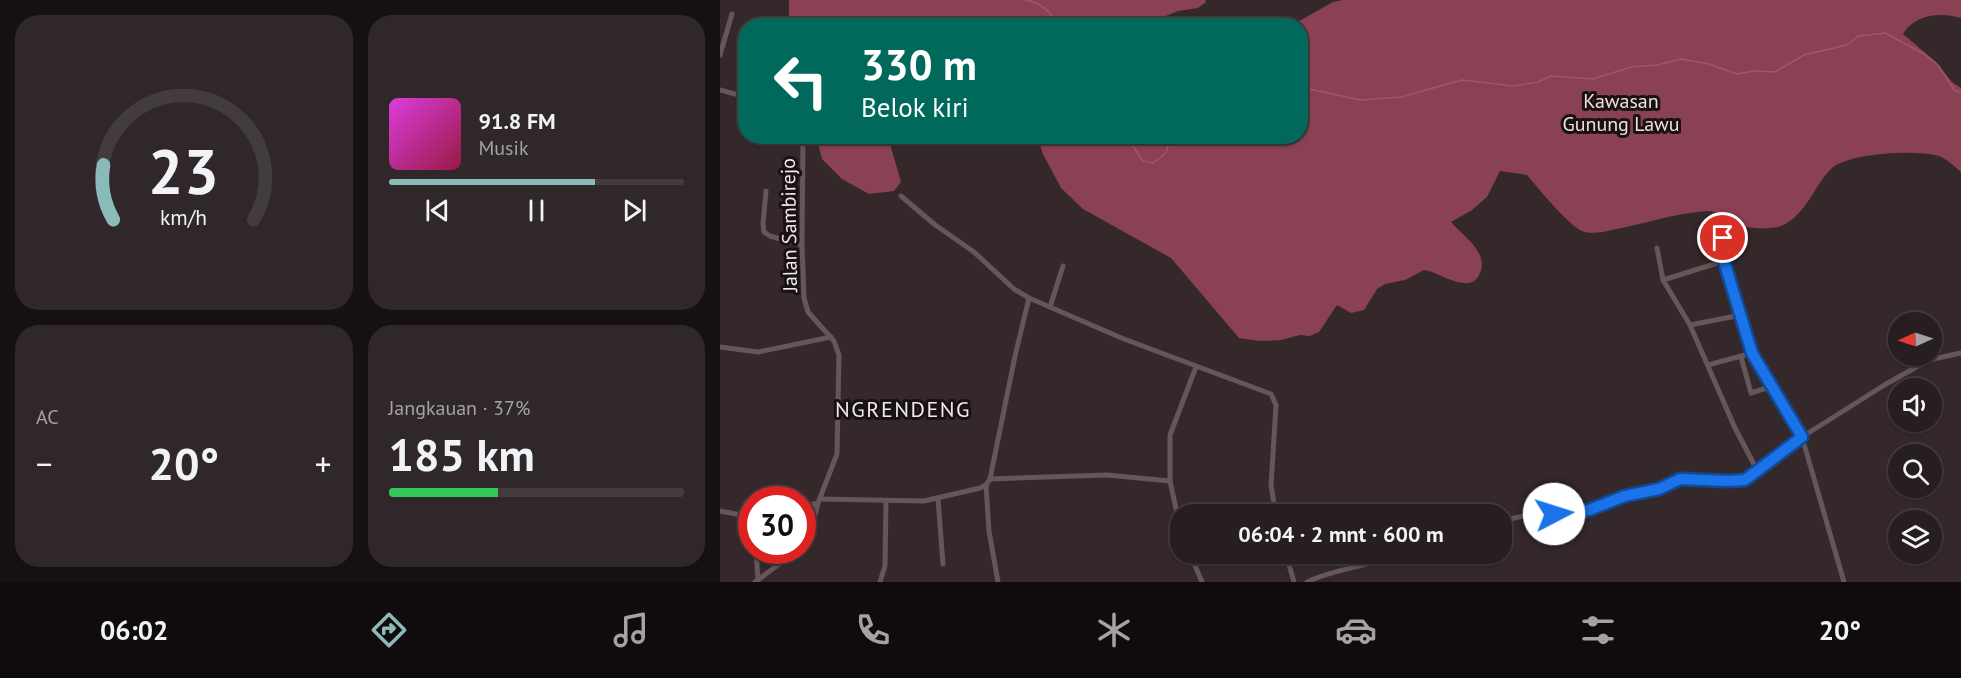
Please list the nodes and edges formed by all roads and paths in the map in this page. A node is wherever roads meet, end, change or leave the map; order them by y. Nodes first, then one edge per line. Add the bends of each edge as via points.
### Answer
1 (732, 14) dead end
2 (720, 55) edge
3 (720, 90) edge
4 (738, 95) edge
5 (803, 144) edge
6 (766, 191) dead end
7 (901, 196) dead end
8 (1723, 238) dead end
9 (802, 245) junction
10 (1657, 248) dead end
11 (1724, 261) junction
12 (1063, 266) dead end
13 (1663, 280) junction
14 (1029, 298) junction
15 (1050, 308) junction
16 (1741, 315) junction
17 (1689, 325) junction
18 (831, 337) junction
19 (720, 347) edge
20 (1752, 353) junction
21 (1961, 353) edge
22 (1742, 357) junction
23 (1708, 365) junction
24 (1196, 367) junction
25 (1773, 386) junction
26 (1802, 437) junction
27 (1758, 472) junction
28 (1170, 481) junction
29 (988, 482) junction
30 (938, 499) junction
31 (819, 501) junction
32 (886, 501) junction
33 (816, 502) edge
34 (1175, 504) edge
35 (1275, 504) edge
36 (720, 511) edge
37 (816, 513) edge
38 (738, 514) edge
39 (1512, 519) edge
40 (756, 564) edge
41 (779, 564) edge
42 (943, 564) dead end
43 (1194, 564) edge
44 (1289, 564) edge
45 (1370, 564) edge
46 (757, 581) edge
47 (880, 582) edge
48 (998, 582) edge
49 (1202, 582) edge
50 (1294, 582) edge
51 (1307, 582) edge
52 (1844, 582) edge

1 - 2 street
3 - 4 street
5 - 9 street, Jalan Sambirejo
6 - 9 street via 764,232
7 - 14 street
8 - 11 street
9 - 18 street, Jalan Sambirejo via 806,305
10 - 13 street
11 - 13 street
11 - 16 street
12 - 15 street
13 - 17 street
14 - 15 street
14 - 29 street
15 - 24 street
16 - 17 street
16 - 20 street
17 - 23 street
18 - 19 street via 758,352
18 - 31 street, Jalan Sambirejo via 839,355 838,450
20 - 22 street
20 - 25 street
21 - 26 street via 1929,360
22 - 23 street
22 - 25 street via 1751,393
23 - 27 street
24 - 28 street via 1170,435
24 - 35 street via 1274,397
25 - 26 street
26 - 27 street
26 - 52 street
27 - 39 street via 1740,481 1680,479 1589,510
28 - 29 street via 1107,475
28 - 34 street
29 - 30 street
29 - 48 street via 989,531
30 - 32 street
30 - 42 street
31 - 32 street
31 - 33 street
31 - 37 street, Jalan Sambirejo
32 - 47 street via 885,566
36 - 38 street
40 - 46 street
41 - 46 street
43 - 49 street
44 - 50 street
45 - 51 street

